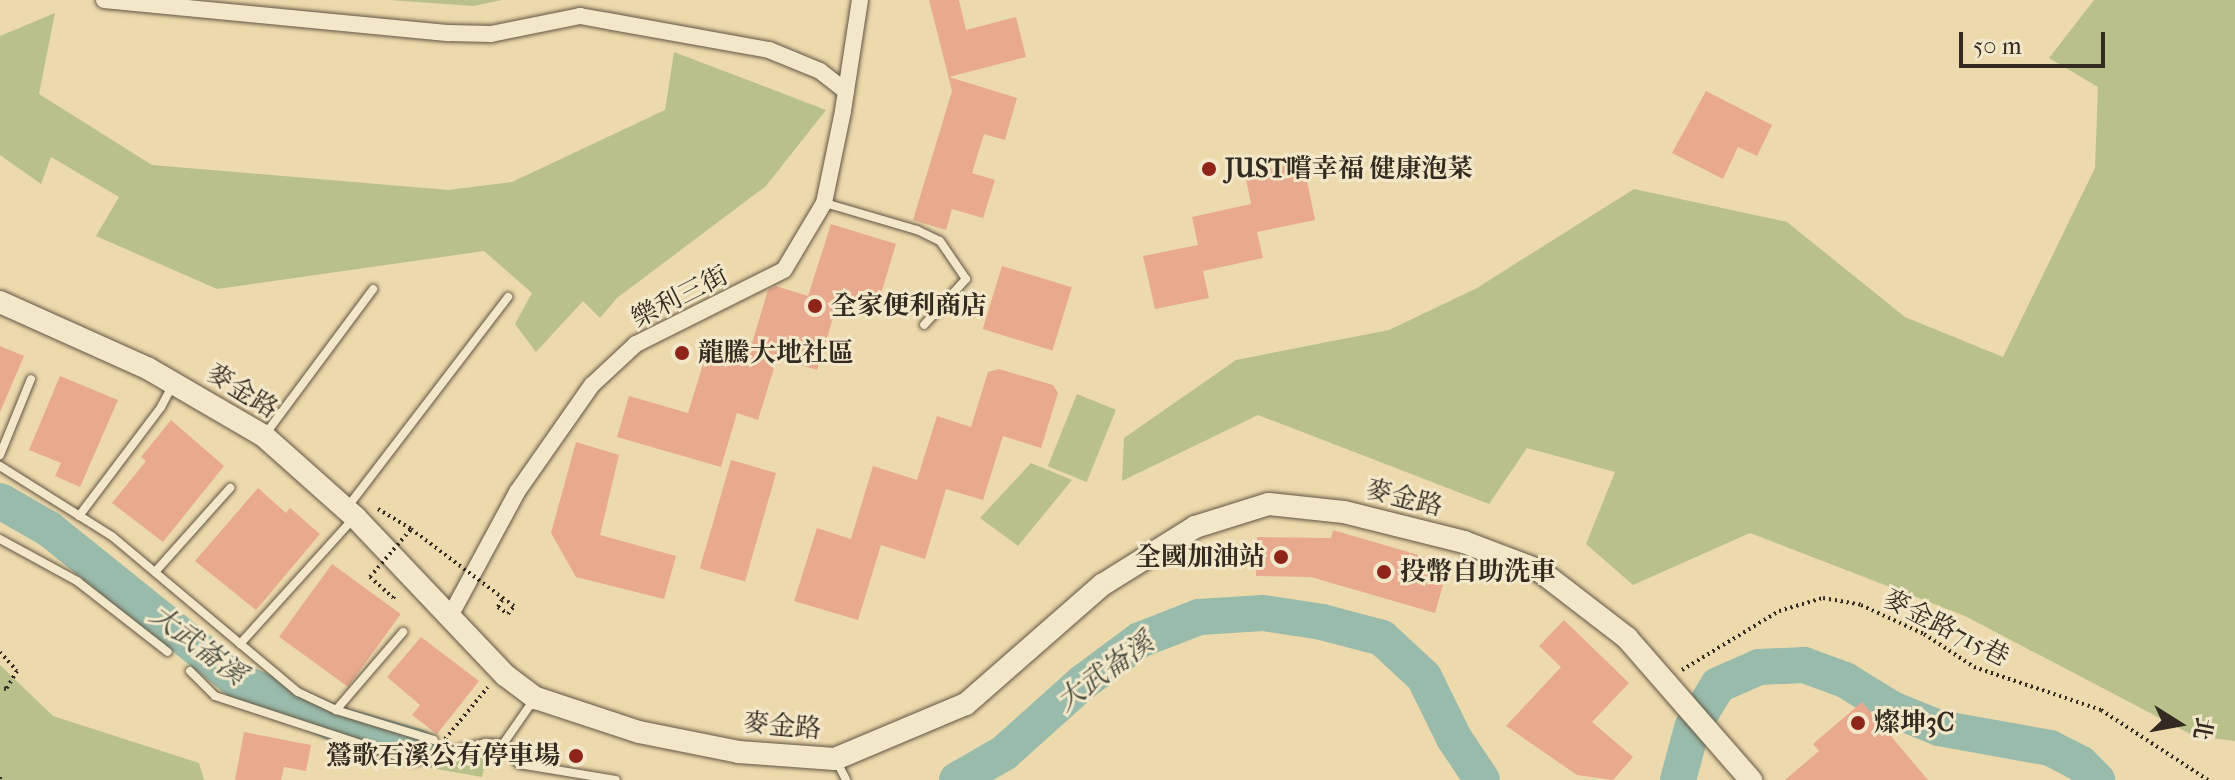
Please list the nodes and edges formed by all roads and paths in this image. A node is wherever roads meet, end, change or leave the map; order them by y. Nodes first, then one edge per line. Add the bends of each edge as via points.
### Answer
1 (104, 0) edge
2 (860, 0) edge
3 (846, 91) junction
4 (824, 203) junction
5 (373, 289) dead end
6 (508, 297) dead end
7 (0, 302) edge
8 (924, 325) dead end
9 (31, 379) dead end
10 (174, 382) junction
11 (264, 436) junction
12 (0, 455) edge
13 (0, 466) edge
14 (230, 488) dead end
15 (359, 511) junction
16 (79, 516) junction
17 (411, 529) junction
18 (0, 539) edge
19 (155, 572) junction
20 (396, 594) dead end
21 (502, 600) dead end
22 (449, 618) junction
23 (403, 632) dead end
24 (240, 644) junction
25 (0, 652) edge
26 (168, 652) dead end
27 (190, 671) dead end
28 (1667, 684) junction
29 (489, 685) dead end
30 (0, 688) edge
31 (536, 698) junction
32 (336, 710) junction
33 (434, 740) joint
34 (503, 744) junction
35 (842, 772) edge
36 (616, 780) edge
37 (1751, 780) edge
38 (2208, 780) edge

1 - 3 street via 449,33 491,34 580,16 769,50 820,71
2 - 3 street, 樂利三街
3 - 4 street, 樂利三街
4 - 8 lane via 940,241 966,279
4 - 22 street, 樂利三街 via 784,270 636,344 592,385 517,492
5 - 11 lane
6 - 15 lane
7 - 10 street, 麥金路
9 - 12 lane
10 - 11 street, 麥金路
10 - 16 lane
11 - 15 street, 麥金路
13 - 16 lane
14 - 19 lane
15 - 17 path
15 - 22 street, 麥金路
15 - 24 lane
16 - 19 lane
17 - 20 path, bridge via 370,577 393,598
17 - 21 path, bridge via 514,606 508,614 498,607
18 - 26 lane via 77,581
19 - 24 lane
22 - 31 street, 麥金路 via 505,675
23 - 32 lane
24 - 32 lane via 298,692
25 - 30 path via 17,671 6,689
27 - 34 lane via 215,696 413,761 485,743
28 - 35 street, 麥金路 via 1627,638 1540,571 1464,542 1359,516 1269,504 1195,527 1102,585 966,704
28 - 37 street, 麥金路
28 - 38 path, 麥金路715巷 via 1779,611 1823,598 1861,605 1924,634 1974,667 2101,710
29 - 33 path via 446,739
31 - 34 lane
31 - 35 street, 麥金路 via 639,732
32 - 33 lane
34 - 36 lane via 519,764

